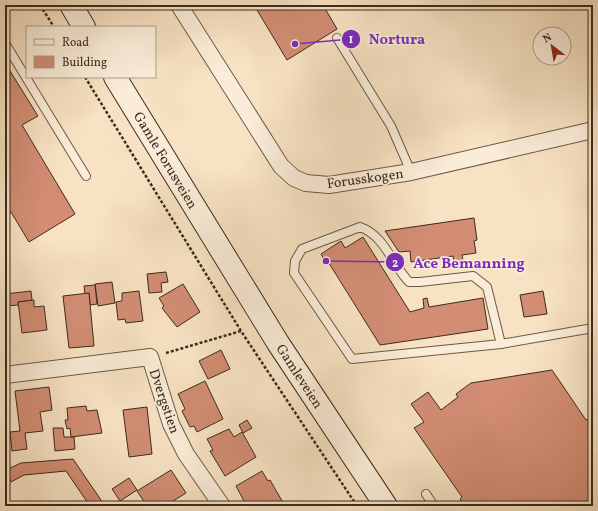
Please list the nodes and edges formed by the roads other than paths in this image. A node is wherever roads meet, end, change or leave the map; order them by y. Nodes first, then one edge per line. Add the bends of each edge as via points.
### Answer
1 (71, 5) edge
2 (179, 5) edge
3 (83, 26) edge
4 (337, 38) dead end
5 (5, 43) edge
6 (26, 77) edge
7 (26, 78) edge
8 (116, 78) edge
9 (593, 130) edge
10 (411, 172) junction
11 (86, 176) dead end
12 (217, 244) joint
13 (593, 328) edge
14 (501, 344) junction
15 (5, 375) edge
16 (426, 494) dead end
17 (222, 506) edge
18 (386, 506) edge
19 (434, 506) edge

1 - 3 main road
2 - 10 street, Forusskogen via 281,166 294,178 306,183 329,185
4 - 10 lane via 391,126
5 - 6 lane
7 - 11 lane
8 - 12 main road, Gamle Forusveien
9 - 10 street, Forusskogen
12 - 18 main road, Gamleveien
13 - 14 lane
14 - 14 lane via 352,359 294,274 295,261 302,250 360,227 368,230 375,234 409,282 473,276 487,287
15 - 17 street, Dvergstien via 150,357 171,424 186,454
16 - 19 lane

